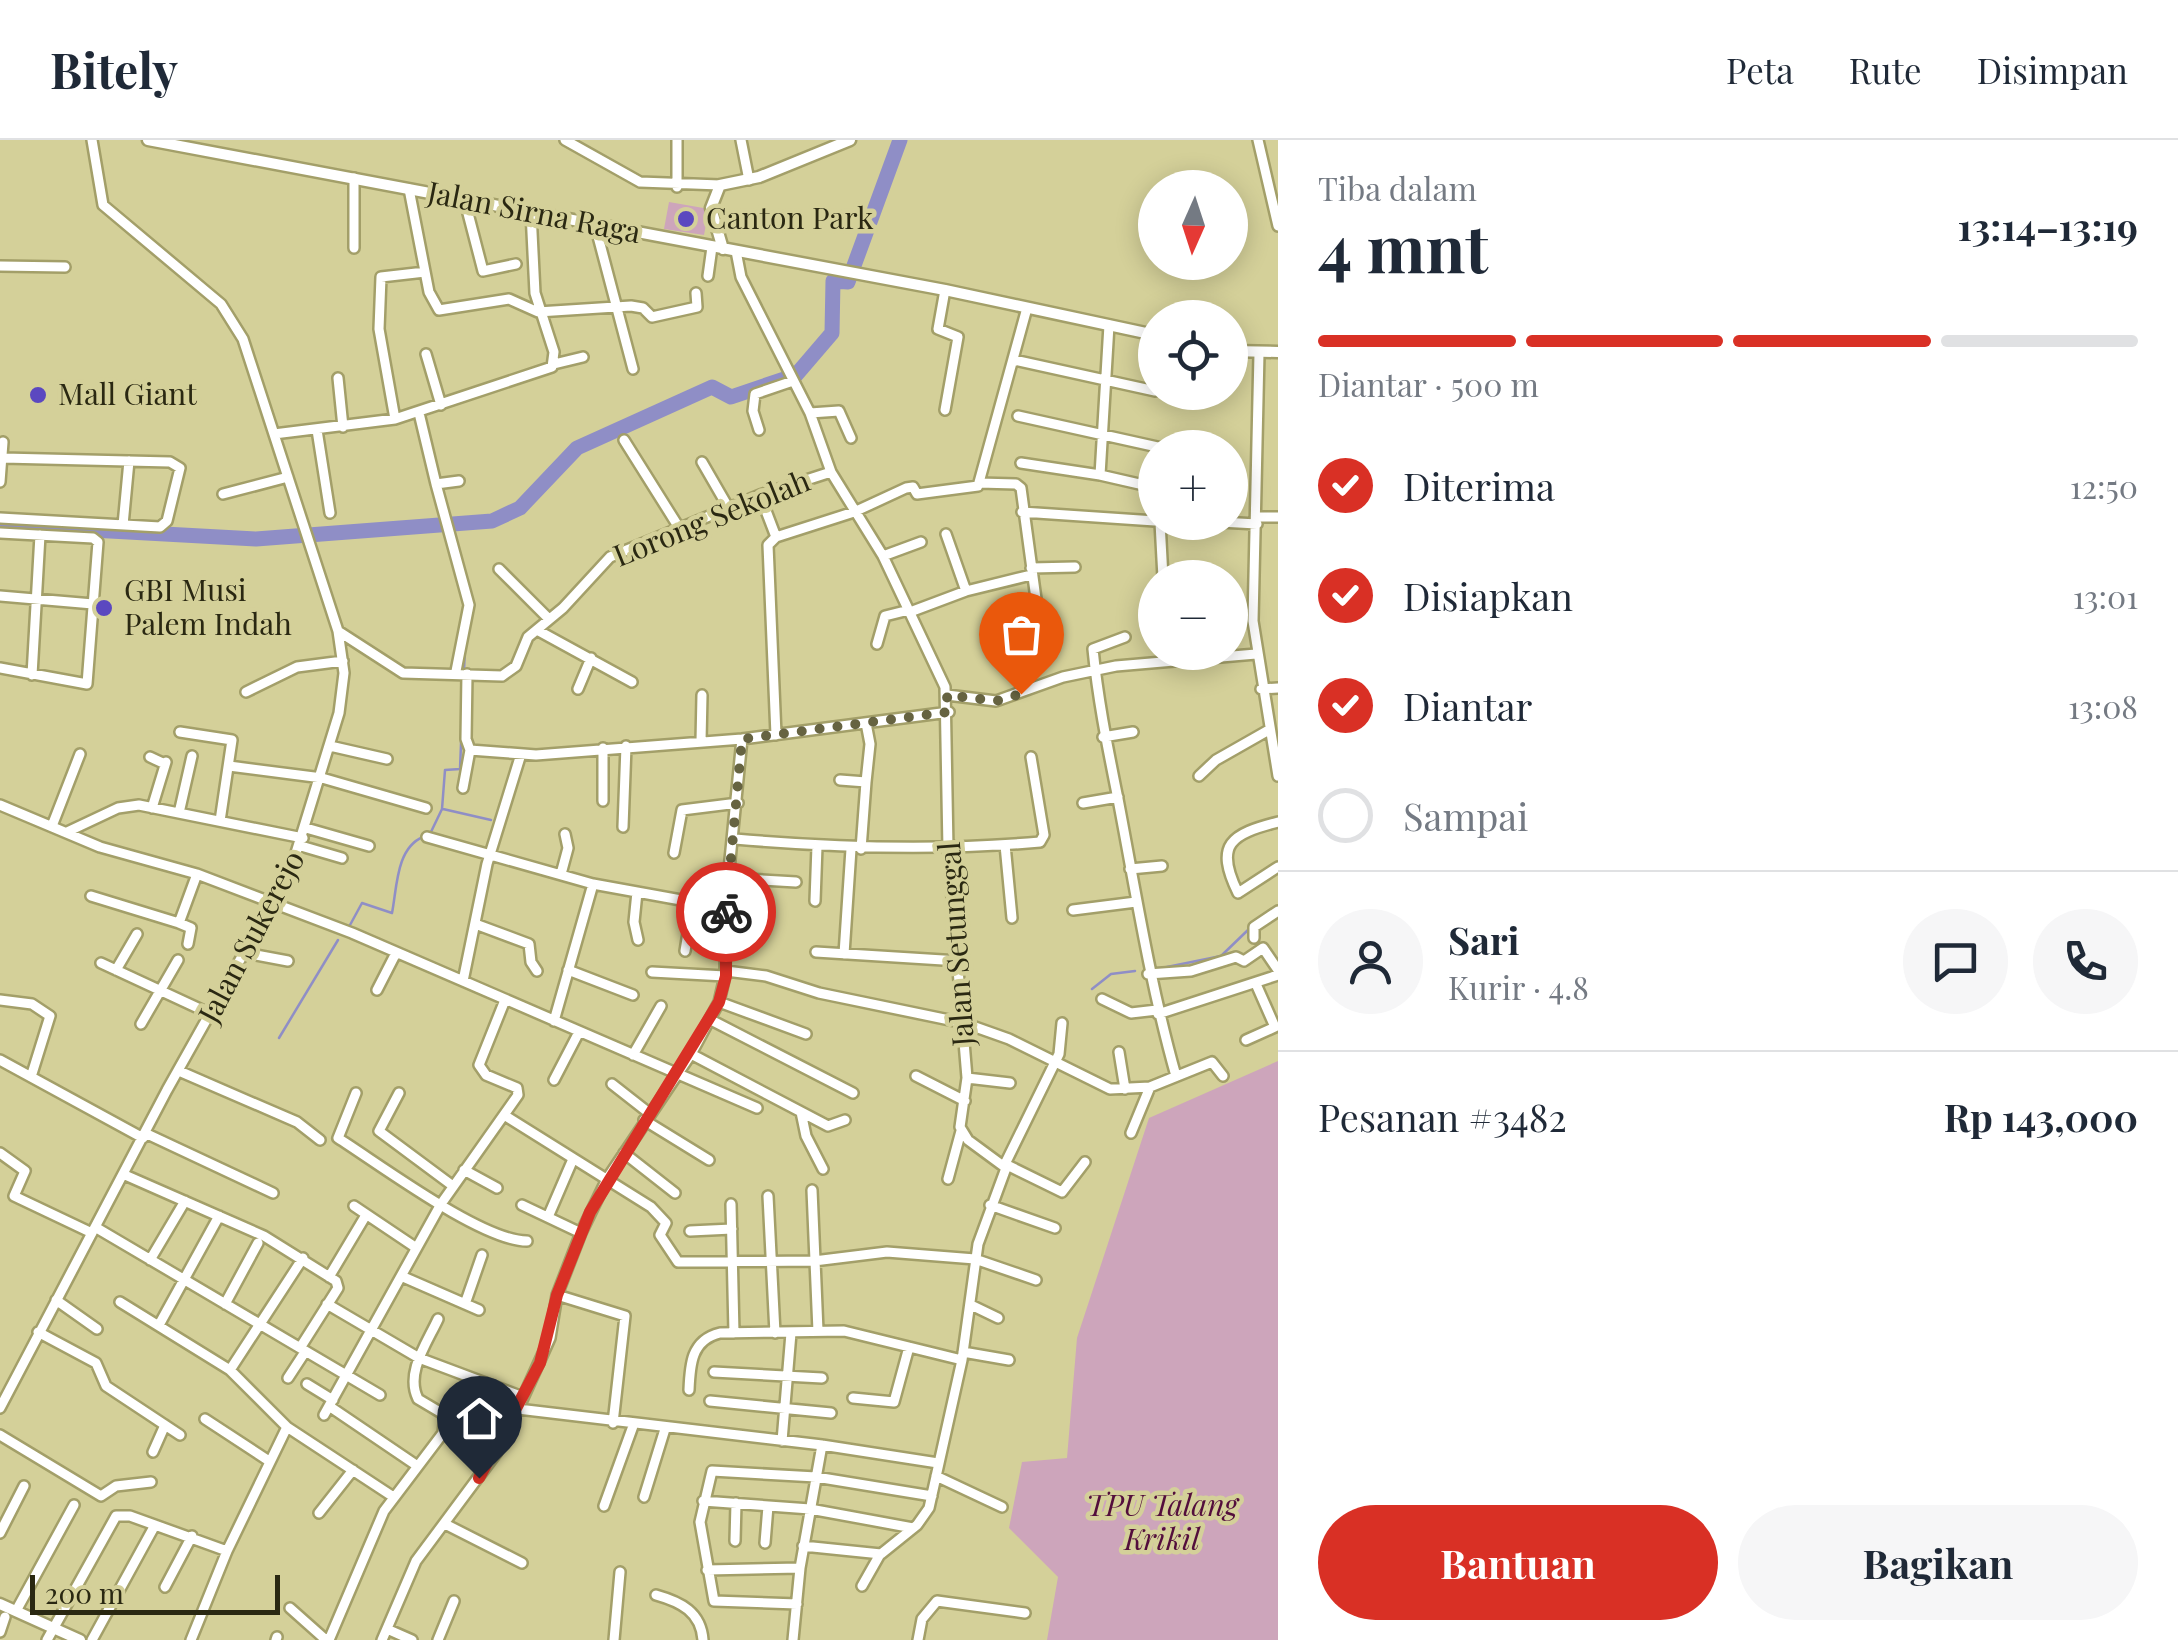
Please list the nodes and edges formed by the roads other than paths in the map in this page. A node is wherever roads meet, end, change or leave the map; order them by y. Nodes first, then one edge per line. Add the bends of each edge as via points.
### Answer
1 (92, 140) edge
2 (152, 140) edge
3 (564, 140) edge
4 (676, 140) edge
5 (742, 140) edge
6 (850, 140) edge
7 (1258, 140) edge
8 (823, 145) edge
9 (354, 178) junction
10 (749, 180) junction
11 (720, 185) junction
12 (677, 187) junction
13 (410, 189) junction
14 (1273, 192) edge
15 (464, 198) junction
16 (531, 212) junction
17 (595, 225) junction
18 (1278, 226) edge
19 (354, 248) dead end
20 (724, 249) junction
21 (516, 264) dead end
22 (0, 266) edge
23 (65, 267) dead end
24 (425, 272) junction
25 (708, 276) dead end
26 (945, 290) junction
27 (696, 293) dead end
28 (1026, 308) junction
29 (616, 309) junction
30 (541, 312) junction
31 (1109, 325) junction
32 (1138, 331) edge
33 (1278, 352) edge
34 (1248, 353) edge
35 (426, 354) dead end
36 (1258, 354) junction
37 (583, 358) dead end
38 (1014, 360) junction
39 (554, 364) junction
40 (633, 369) dead end
41 (338, 378) dead end
42 (792, 378) junction
43 (1106, 381) junction
44 (1138, 388) edge
45 (441, 406) junction
46 (945, 410) dead end
47 (419, 413) junction
48 (810, 413) junction
49 (1018, 416) dead end
50 (395, 419) junction
51 (343, 427) junction
52 (317, 430) junction
53 (759, 430) dead end
54 (274, 434) junction
55 (1103, 434) junction
56 (852, 438) dead end
57 (624, 440) dead end
58 (3, 442) dead end
59 (1138, 442) edge
60 (2, 458) junction
61 (129, 462) junction
62 (702, 462) dead end
63 (1021, 463) dead end
64 (831, 472) junction
65 (1100, 475) junction
66 (288, 478) junction
67 (459, 481) dead end
68 (0, 482) edge
69 (980, 483) junction
70 (436, 484) junction
71 (1138, 484) edge
72 (223, 494) dead end
73 (760, 494) junction
74 (728, 507) junction
75 (854, 512) junction
76 (1022, 512) junction
77 (330, 513) dead end
78 (1278, 517) edge
79 (0, 518) edge
80 (1258, 520) junction
81 (1138, 521) edge
82 (1248, 521) edge
83 (122, 525) junction
84 (678, 526) junction
85 (0, 532) edge
86 (946, 534) dead end
87 (40, 535) junction
88 (776, 538) junction
89 (921, 542) dead end
90 (883, 556) junction
91 (1075, 567) dead end
92 (499, 568) dead end
93 (1031, 571) junction
94 (966, 591) junction
95 (0, 596) edge
96 (36, 598) junction
97 (93, 604) junction
98 (910, 611) junction
99 (549, 619) junction
100 (1039, 621) dead end
101 (537, 630) junction
102 (338, 631) junction
103 (1125, 636) dead end
104 (877, 644) dead end
105 (1256, 654) junction
106 (591, 658) junction
107 (343, 661) junction
108 (0, 668) edge
109 (1095, 670) junction
110 (462, 672) junction
111 (32, 675) junction
112 (632, 682) dead end
113 (1278, 688) edge
114 (578, 689) dead end
115 (1261, 689) junction
116 (246, 692) dead end
117 (702, 695) dead end
118 (947, 695) junction
119 (948, 712) junction
120 (866, 723) junction
121 (1267, 731) junction
122 (180, 732) dead end
123 (1133, 732) dead end
124 (776, 736) junction
125 (1103, 737) junction
126 (742, 739) junction
127 (701, 742) junction
128 (330, 746) junction
129 (626, 746) junction
130 (603, 748) junction
131 (470, 750) junction
132 (80, 754) dead end
133 (521, 754) junction
134 (192, 756) dead end
135 (150, 757) dead end
136 (1031, 757) dead end
137 (388, 759) dead end
138 (229, 766) junction
139 (1199, 776) dead end
140 (1278, 776) edge
141 (322, 778) junction
142 (840, 780) dead end
143 (866, 782) junction
144 (463, 788) dead end
145 (1118, 797) junction
146 (603, 801) dead end
147 (1083, 803) dead end
148 (738, 804) junction
149 (0, 805) edge
150 (152, 808) junction
151 (426, 808) dead end
152 (179, 813) junction
153 (220, 821) junction
154 (1278, 822) edge
155 (52, 826) junction
156 (624, 827) dead end
157 (68, 832) junction
158 (565, 834) dead end
159 (427, 837) dead end
160 (304, 838) junction
161 (735, 839) junction
162 (1005, 845) junction
163 (369, 846) dead end
164 (817, 846) junction
165 (856, 849) junction
166 (948, 849) junction
167 (490, 853) junction
168 (674, 853) dead end
169 (342, 858) dead end
170 (1162, 866) dead end
171 (1278, 867) edge
172 (1130, 870) junction
173 (198, 874) junction
174 (561, 874) junction
175 (729, 878) junction
176 (796, 882) dead end
177 (593, 884) junction
178 (637, 892) junction
179 (92, 896) dead end
180 (815, 901) dead end
181 (273, 902) junction
182 (694, 902) junction
183 (1136, 902) junction
184 (726, 908) junction
185 (1073, 910) dead end
186 (1278, 911) edge
187 (1012, 918) dead end
188 (179, 923) junction
189 (478, 925) junction
190 (136, 934) dead end
191 (1254, 938) dead end
192 (638, 940) dead end
193 (188, 944) dead end
194 (685, 951) dead end
195 (816, 952) dead end
196 (246, 953) junction
197 (396, 954) junction
198 (844, 954) junction
199 (178, 960) dead end
200 (288, 961) dead end
201 (959, 961) junction
202 (1244, 961) junction
203 (101, 963) dead end
204 (116, 970) junction
205 (568, 970) junction
206 (537, 971) dead end
207 (652, 972) dead end
208 (1278, 972) edge
209 (726, 974) junction
210 (1148, 974) junction
211 (463, 982) junction
212 (1253, 985) junction
213 (158, 990) junction
214 (376, 990) dead end
215 (634, 994) dead end
216 (0, 1000) edge
217 (505, 1000) junction
218 (1102, 1000) dead end
219 (719, 1002) junction
220 (662, 1006) dead end
221 (1158, 1012) junction
222 (211, 1014) junction
223 (711, 1020) junction
224 (554, 1021) junction
225 (964, 1022) junction
226 (1062, 1023) dead end
227 (141, 1024) dead end
228 (579, 1032) junction
229 (806, 1034) dead end
230 (1246, 1040) dead end
231 (1119, 1052) dead end
232 (691, 1054) junction
233 (632, 1055) junction
234 (0, 1060) edge
235 (1055, 1060) junction
236 (179, 1071) junction
237 (675, 1075) junction
238 (916, 1076) dead end
239 (1176, 1076) junction
240 (1223, 1076) dead end
241 (31, 1077) junction
242 (967, 1078) junction
243 (554, 1080) dead end
244 (1010, 1082) dead end
245 (612, 1084) dead end
246 (1150, 1087) junction
247 (1125, 1089) junction
248 (356, 1093) dead end
249 (853, 1093) dead end
250 (399, 1094) dead end
251 (964, 1101) junction
252 (757, 1108) dead end
253 (801, 1112) junction
254 (504, 1116) junction
255 (646, 1117) junction
256 (846, 1120) dead end
257 (961, 1131) junction
258 (1132, 1133) dead end
259 (144, 1135) junction
260 (320, 1140) dead end
261 (0, 1153) edge
262 (624, 1153) junction
263 (572, 1159) junction
264 (709, 1160) dead end
265 (1084, 1162) dead end
266 (1005, 1164) junction
267 (464, 1170) junction
268 (823, 1170) dead end
269 (125, 1175) junction
270 (948, 1178) dead end
271 (608, 1179) junction
272 (453, 1186) junction
273 (497, 1188) dead end
274 (812, 1190) dead end
275 (273, 1193) dead end
276 (676, 1193) dead end
277 (768, 1196) dead end
278 (185, 1201) junction
279 (441, 1204) junction
280 (731, 1204) dead end
281 (522, 1205) dead end
282 (990, 1205) junction
283 (354, 1206) dead end
284 (366, 1215) junction
285 (220, 1216) junction
286 (548, 1217) junction
287 (1055, 1228) dead end
288 (732, 1229) junction
289 (94, 1230) junction
290 (690, 1231) dead end
291 (580, 1233) junction
292 (527, 1241) dead end
293 (258, 1243) dead end
294 (415, 1247) junction
295 (482, 1255) dead end
296 (303, 1258) junction
297 (150, 1260) junction
298 (976, 1260) junction
299 (771, 1261) junction
300 (814, 1261) junction
301 (733, 1262) junction
302 (401, 1276) junction
303 (329, 1277) junction
304 (184, 1280) junction
305 (1036, 1280) dead end
306 (557, 1295) junction
307 (56, 1300) junction
308 (120, 1302) dead end
309 (225, 1304) junction
310 (327, 1304) junction
311 (464, 1304) junction
312 (970, 1305) junction
313 (480, 1310) dead end
314 (998, 1318) dead end
315 (438, 1319) dead end
316 (159, 1325) junction
317 (260, 1325) junction
318 (97, 1329) dead end
319 (374, 1331) junction
320 (818, 1331) junction
321 (38, 1332) junction
322 (734, 1333) junction
323 (775, 1333) junction
324 (791, 1333) junction
325 (909, 1347) junction
326 (302, 1350) junction
327 (963, 1356) junction
328 (419, 1358) junction
329 (1008, 1360) dead end
330 (230, 1370) junction
331 (714, 1372) dead end
332 (347, 1376) junction
333 (288, 1378) dead end
334 (788, 1378) junction
335 (822, 1378) dead end
336 (307, 1384) dead end
337 (689, 1390) dead end
338 (4, 1391) edge
339 (380, 1395) dead end
340 (523, 1397) junction
341 (853, 1398) dead end
342 (710, 1402) dead end
343 (329, 1407) junction
344 (0, 1408) edge
345 (518, 1409) junction
346 (785, 1410) junction
347 (831, 1413) dead end
348 (205, 1419) dead end
349 (614, 1423) junction
350 (165, 1425) junction
351 (633, 1426) junction
352 (287, 1427) junction
353 (666, 1429) junction
354 (443, 1433) junction
355 (0, 1435) edge
356 (180, 1435) dead end
357 (782, 1441) junction
358 (822, 1444) junction
359 (152, 1452) dead end
360 (496, 1452) junction
361 (269, 1461) junction
362 (938, 1463) junction
363 (416, 1465) junction
364 (353, 1470) junction
365 (936, 1476) junction
366 (816, 1477) junction
367 (151, 1482) dead end
368 (24, 1486) dead end
369 (392, 1496) junction
370 (932, 1496) junction
371 (644, 1497) dead end
372 (703, 1501) junction
373 (736, 1503) junction
374 (74, 1504) dead end
375 (604, 1506) dead end
376 (768, 1506) junction
377 (1002, 1507) dead end
378 (810, 1509) junction
379 (319, 1512) dead end
380 (444, 1524) junction
381 (155, 1525) junction
382 (913, 1528) junction
383 (0, 1533) edge
384 (192, 1536) junction
385 (735, 1541) dead end
386 (765, 1543) dead end
387 (803, 1546) junction
388 (227, 1550) junction
389 (882, 1554) junction
390 (522, 1563) dead end
391 (800, 1568) junction
392 (707, 1570) junction
393 (620, 1572) dead end
394 (862, 1586) dead end
395 (165, 1587) dead end
396 (656, 1595) dead end
397 (454, 1602) dead end
398 (0, 1604) edge
399 (797, 1604) junction
400 (290, 1608) dead end
401 (1025, 1613) dead end
402 (10, 1614) junction
403 (51, 1628) junction
404 (387, 1628) junction
405 (0, 1632) edge
406 (47, 1640) edge
407 (80, 1640) edge
408 (92, 1640) edge
409 (192, 1640) edge
410 (327, 1640) edge
411 (382, 1640) edge
412 (412, 1640) edge
413 (438, 1640) edge
414 (614, 1640) edge
415 (703, 1640) edge
416 (793, 1640) edge
417 (918, 1640) edge

1 - 54 street, Jalan Sukerejo via 103,205 229,312
2 - 9 street, Jalan Sirna Raga
3 - 12 street via 628,177
4 - 12 street
5 - 10 street
6 - 8 street
7 - 14 street
8 - 10 street
9 - 13 street, Jalan Sirna Raga
9 - 19 street
10 - 11 street
11 - 12 street
11 - 20 street via 711,208
13 - 15 street, Jalan Sirna Raga
13 - 24 street
14 - 18 street
15 - 16 street, Jalan Sirna Raga
15 - 21 street via 483,271
16 - 17 street, Jalan Sirna Raga
16 - 30 street
17 - 20 street, Jalan Sirna Raga
17 - 29 street
20 - 25 street
20 - 26 street, Jalan Sirna Raga
20 - 42 street, Jalan Setunggal
22 - 23 street
24 - 30 street via 436,310 509,299
24 - 50 street via 381,276 379,329
26 - 28 street, Jalan Sirna Raga
26 - 46 street via 937,328 958,336
27 - 29 street via 696,307 652,317 644,308
28 - 31 street, Jalan Sirna Raga
28 - 38 street
29 - 30 street
29 - 40 street
30 - 39 street
31 - 32 street, Jalan Sirna Raga
31 - 43 street
33 - 36 street
34 - 36 street
35 - 45 street
36 - 80 street
37 - 39 street
38 - 43 street
38 - 69 street
39 - 45 street
41 - 51 street
42 - 48 street, Jalan Setunggal
42 - 53 street via 755,394
43 - 44 street
43 - 55 street
45 - 47 street
47 - 50 street
47 - 70 street
48 - 56 street via 839,411
48 - 64 street, Jalan Setunggal
49 - 55 street
50 - 51 street
51 - 52 street
52 - 54 street
52 - 77 street
54 - 66 street, Jalan Sukerejo
55 - 59 street
55 - 65 street
57 - 84 street
58 - 60 street
60 - 61 street
60 - 68 street
61 - 83 street
61 - 83 street via 180,468 163,526
62 - 74 street
63 - 65 street
64 - 73 street, Lorong Sekolah
64 - 75 street, Jalan Setunggal
65 - 71 street
66 - 72 street
66 - 102 street, Jalan Sukerejo
67 - 70 street
69 - 75 street via 918,494 906,488
69 - 76 street via 1019,485
70 - 110 street via 469,605
73 - 74 street, Lorong Sekolah
73 - 88 street
74 - 84 street, Lorong Sekolah
75 - 88 street
75 - 90 street, Jalan Setunggal
76 - 81 street
76 - 93 street
78 - 80 street
79 - 83 street
80 - 82 street
80 - 105 street
84 - 99 street, Lorong Sekolah via 610,557
85 - 87 street
86 - 94 street
87 - 96 street
87 - 97 street via 97,540
88 - 124 street via 766,549
89 - 90 street
90 - 98 street, Jalan Setunggal
91 - 93 street
92 - 99 street
93 - 94 street
93 - 100 street
94 - 98 street
95 - 96 street
96 - 97 street
96 - 111 street
97 - 111 street via 86,684
98 - 104 street via 885,616
98 - 118 street, Jalan Setunggal
99 - 101 street, Lorong Sekolah
101 - 106 street
101 - 110 street, Lorong Sekolah via 509,672
102 - 107 street, Jalan Sukerejo
102 - 110 street via 403,672
103 - 109 street via 1094,646
105 - 109 street
105 - 115 street
106 - 112 street
106 - 114 street
107 - 116 street via 289,670
107 - 128 street, Jalan Sukerejo via 343,696
108 - 111 street
109 - 118 street via 1006,700
109 - 125 street
110 - 131 street
113 - 115 street
115 - 121 street
117 - 127 street
118 - 119 street, Jalan Setunggal
119 - 120 street
119 - 166 street, Jalan Setunggal
120 - 124 street
120 - 143 street
121 - 139 street
121 - 140 street
122 - 138 street via 231,739
123 - 125 street
124 - 126 street
125 - 145 street
126 - 127 street
126 - 148 street
127 - 129 street
128 - 137 street
128 - 141 street, Jalan Sukerejo
129 - 130 street
129 - 156 street
130 - 133 street
130 - 146 street
131 - 133 street
131 - 144 street
132 - 155 street
133 - 167 street
134 - 152 street
135 - 150 street via 165,763
136 - 162 street via 1044,837
138 - 141 street
138 - 153 street
141 - 151 street
141 - 160 street, Jalan Sukerejo
142 - 143 street
143 - 165 street
145 - 147 street
145 - 172 street
148 - 161 street
148 - 168 street via 682,810
149 - 155 street
150 - 152 street
150 - 157 street via 123,806
152 - 153 street
153 - 160 street
154 - 171 street via 1238,836 1225,854 1238,893
155 - 157 street
157 - 173 street
158 - 174 street
159 - 167 street
160 - 163 street
160 - 169 street
160 - 181 street, Jalan Sukerejo
161 - 164 street
161 - 175 street
162 - 166 street
162 - 187 street
164 - 165 street
164 - 180 street
165 - 166 street
165 - 198 street
166 - 201 street, Jalan Setunggal
167 - 174 street
167 - 189 street
170 - 172 street
172 - 183 street
173 - 181 street
173 - 188 street
174 - 177 street
175 - 176 street
175 - 184 street
177 - 178 street
177 - 205 street
178 - 182 street
178 - 192 street
179 - 188 street
181 - 196 street, Jalan Sukerejo
181 - 197 street
182 - 184 street
182 - 194 street
183 - 185 street
183 - 210 street
184 - 209 street
186 - 191 street via 1252,929
188 - 193 street via 191,928
189 - 206 street via 530,944
189 - 211 street
190 - 204 street
195 - 198 street
196 - 200 street
196 - 222 street, Jalan Sukerejo
197 - 211 street
197 - 214 street
198 - 201 street
199 - 213 street
201 - 225 street, Jalan Setunggal
202 - 208 street via 1263,948
202 - 210 street via 1236,957 1191,971
202 - 212 street
203 - 204 street
204 - 213 street
205 - 215 street
205 - 224 street
207 - 209 street
208 - 212 street
209 - 219 street
209 - 225 street via 766,976
210 - 221 street
211 - 217 street
212 - 221 street
212 - 230 street via 1275,1027
213 - 222 street
213 - 227 street
216 - 241 street via 32,1004 50,1016
217 - 224 street
217 - 254 street via 478,1062 486,1075 518,1090
218 - 221 street via 1130,1013
219 - 223 street
219 - 229 street
220 - 233 street
221 - 239 street
222 - 236 street, Jalan Sukerejo
223 - 232 street
223 - 249 street
224 - 228 street
225 - 235 street
225 - 242 street, Jalan Setunggal
226 - 235 street
228 - 233 street
228 - 243 street
231 - 247 street
232 - 237 street
232 - 253 street
233 - 237 street
234 - 241 street
235 - 247 street via 1098,1085
235 - 266 street
236 - 259 street, Jalan Sukerejo
236 - 260 street via 253,1101
237 - 252 street
237 - 255 street
238 - 251 street
239 - 240 street via 1212,1062
239 - 246 street
241 - 259 street
242 - 244 street
242 - 251 street, Jalan Setunggal
245 - 255 street
246 - 247 street
246 - 258 street
248 - 279 street via 337,1138
250 - 272 street via 380,1131
251 - 257 street, Jalan Setunggal
253 - 256 street via 832,1127
253 - 268 street
254 - 263 street
254 - 267 street
255 - 262 street
255 - 264 street
257 - 266 street
257 - 270 street, Jalan Setunggal
259 - 269 street, Jalan Sukerejo
259 - 275 street
261 - 289 street via 25,1171 14,1196
262 - 271 street
262 - 276 street
263 - 271 street
263 - 286 street
265 - 266 street via 1062,1192
266 - 282 street
267 - 272 street
267 - 273 street
269 - 278 street
269 - 289 street, Jalan Sukerejo
271 - 291 street
271 - 301 street via 666,1222 660,1234 676,1262
272 - 279 street
274 - 300 street
277 - 299 street
278 - 285 street
278 - 297 street
279 - 292 street via 510,1240
279 - 294 street
280 - 288 street
281 - 286 street
282 - 287 street
282 - 298 street
283 - 284 street
284 - 294 street
284 - 303 street
285 - 296 street
285 - 304 street
286 - 291 street
288 - 290 street
288 - 301 street
289 - 297 street
289 - 307 street, Jalan Sukerejo
291 - 306 street
293 - 309 street
294 - 302 street
295 - 311 street
296 - 303 street
296 - 317 street
297 - 304 street
298 - 300 street via 875,1252
298 - 305 street
298 - 312 street
299 - 300 street
299 - 301 street
299 - 323 street
300 - 320 street
301 - 322 street
302 - 311 street
302 - 319 street
303 - 310 street via 338,1286
304 - 309 street
304 - 316 street
306 - 340 street via 550,1338
306 - 349 street via 625,1316
307 - 318 street
307 - 321 street, Jalan Sukerejo
308 - 316 street
309 - 317 street
310 - 319 street
310 - 326 street
311 - 313 street
312 - 314 street
312 - 327 street
315 - 328 street
316 - 330 street
317 - 326 street
317 - 330 street
319 - 328 street
319 - 332 street
320 - 324 street
320 - 325 street
321 - 338 street, Jalan Sukerejo
321 - 350 street via 96,1363 104,1384
322 - 323 street
322 - 337 street via 701,1342 692,1356
323 - 324 street
324 - 334 street
325 - 327 street
325 - 341 street via 892,1403
326 - 332 street
326 - 333 street
327 - 329 street
327 - 362 street
328 - 340 street
328 - 354 street via 414,1391 445,1414
330 - 352 street
331 - 334 street
332 - 339 street
332 - 343 street
334 - 335 street
334 - 346 street
336 - 343 street
338 - 344 street, Jalan Sukerejo
340 - 345 street
342 - 346 street
343 - 363 street
345 - 349 street
345 - 360 street
346 - 347 street
346 - 357 street
348 - 361 street
349 - 351 street
350 - 356 street
350 - 359 street
351 - 353 street
351 - 375 street
352 - 361 street
352 - 364 street
353 - 357 street
353 - 371 street
354 - 360 street
354 - 363 street
355 - 367 street via 101,1496 119,1485
357 - 358 street
358 - 362 street
358 - 366 street
360 - 380 street
361 - 388 street
362 - 365 street
363 - 369 street
364 - 369 street
364 - 379 street
365 - 370 street
365 - 377 street
366 - 370 street
366 - 372 street via 715,1470
366 - 378 street
368 - 383 street
369 - 410 street
370 - 382 street
372 - 373 street
372 - 392 street
373 - 376 street
373 - 385 street
374 - 402 street
376 - 378 street
376 - 386 street
378 - 382 street
378 - 387 street
380 - 390 street
380 - 404 street via 416,1561
381 - 384 street
381 - 403 street via 116,1516
381 - 408 street
382 - 389 street
384 - 388 street
384 - 395 street
387 - 389 street
387 - 391 street
388 - 409 street
389 - 394 street
391 - 392 street
391 - 399 street
392 - 399 street via 717,1603
393 - 414 street
396 - 415 street via 687,1607
397 - 413 street
398 - 402 street
399 - 416 street
400 - 410 street
401 - 417 street via 937,1601 922,1619
402 - 403 street
402 - 405 street
403 - 406 street
403 - 407 street
404 - 411 street
404 - 412 street

